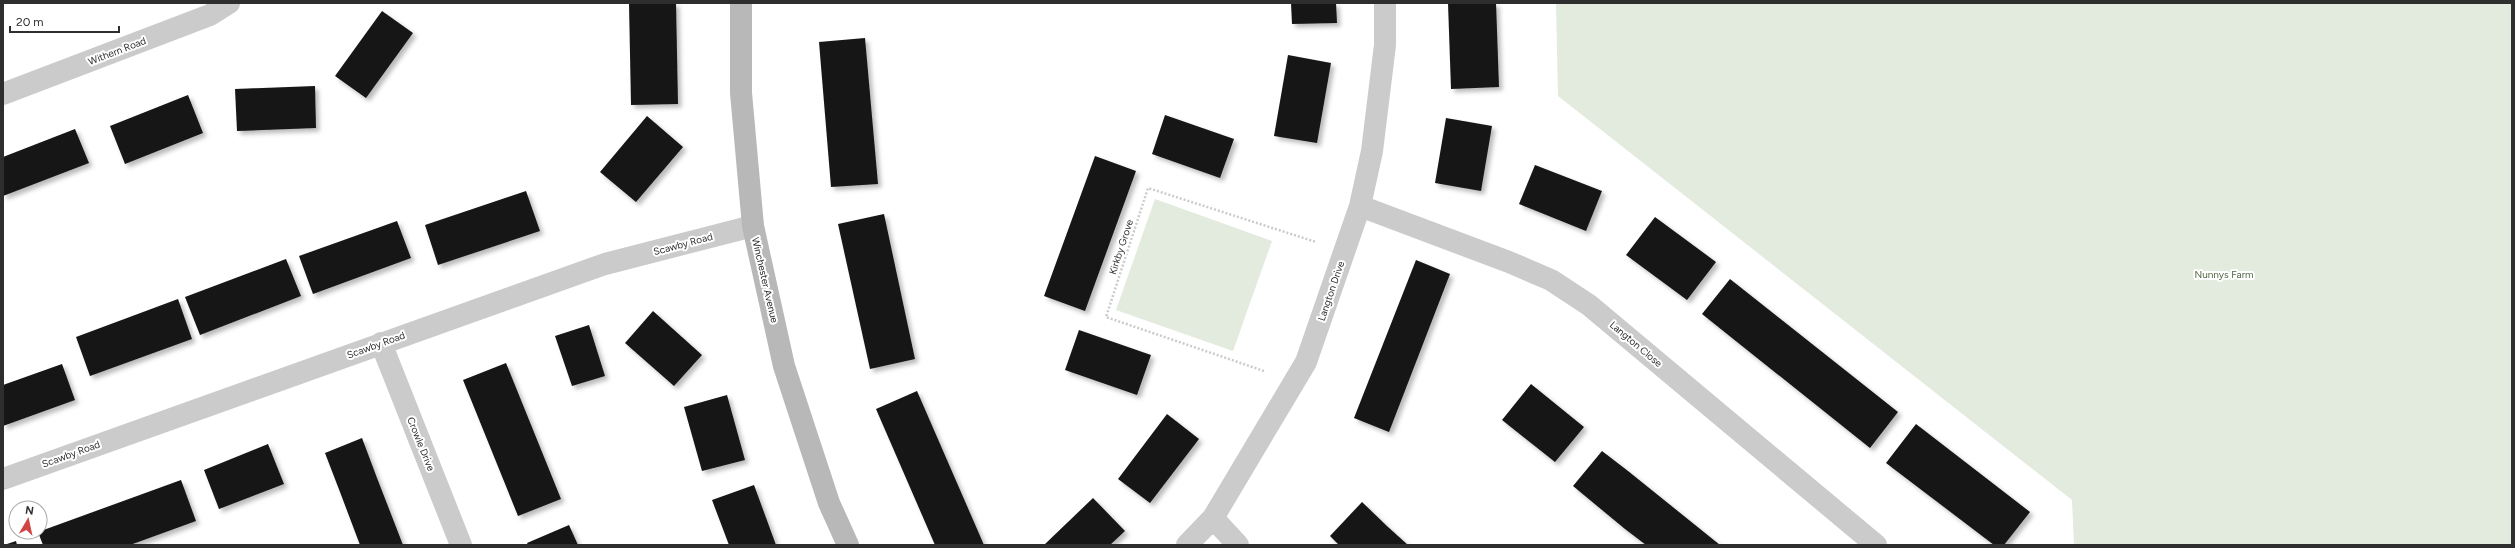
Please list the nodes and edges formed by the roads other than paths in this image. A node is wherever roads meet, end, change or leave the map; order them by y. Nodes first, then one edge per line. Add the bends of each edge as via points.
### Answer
1 (229, 3) edge
2 (741, 3) edge
3 (1385, 3) edge
4 (3, 94) edge
5 (1360, 206) junction
6 (753, 226) junction
7 (381, 342) junction
8 (3, 479) edge
9 (1213, 518) junction
10 (461, 545) edge
11 (848, 545) edge
12 (1187, 545) edge
13 (1238, 545) edge
14 (1876, 545) edge

1 - 4 street, Withern Road via 210,15
2 - 6 street, Winchester Avenue via 741,93
3 - 5 street, Langton Drive via 1385,45 1380,99
5 - 9 street, Langton Drive via 1306,362
5 - 14 street, Langton Close via 1551,280 1589,305
6 - 7 street, Scawby Road via 605,264
6 - 11 street, Winchester Avenue via 784,366 830,502
7 - 8 street, Scawby Road
7 - 10 street, Crowle Drive
9 - 12 street, Langton Drive
9 - 13 street

